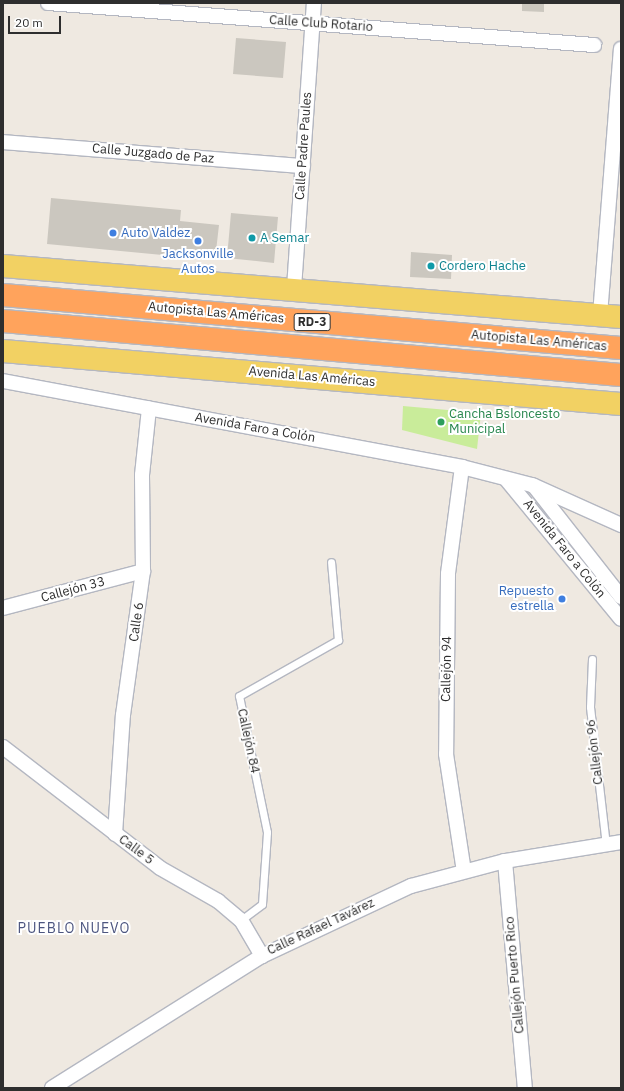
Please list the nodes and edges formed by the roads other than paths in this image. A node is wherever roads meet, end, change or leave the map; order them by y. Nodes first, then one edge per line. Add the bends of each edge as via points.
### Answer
1 (48, 3) edge
2 (314, 3) edge
3 (313, 23) junction
4 (594, 45) dead end
5 (621, 49) edge
6 (3, 142) edge
7 (303, 166) junction
8 (3, 266) edge
9 (294, 288) junction
10 (3, 295) edge
11 (611, 316) edge
12 (9, 322) edge
13 (621, 348) edge
14 (3, 351) edge
15 (621, 375) edge
16 (3, 381) edge
17 (621, 404) edge
18 (149, 408) junction
19 (462, 467) junction
20 (506, 479) junction
21 (532, 485) junction
22 (621, 525) edge
23 (332, 562) dead end
24 (143, 571) junction
25 (621, 597) edge
26 (3, 608) edge
27 (621, 619) edge
28 (592, 658) dead end
29 (3, 747) edge
30 (115, 834) junction
31 (621, 842) edge
32 (606, 845) junction
33 (621, 849) edge
34 (505, 861) junction
35 (464, 870) junction
36 (241, 920) junction
37 (262, 956) junction
38 (52, 1088) edge
39 (526, 1088) edge

1 - 3 street, Calle Club Rotario
2 - 3 street, Calle Padre Paules
3 - 4 street, Calle Club Rotario
3 - 7 street, Calle Padre Paules
5 - 11 street
6 - 7 street, Calle Juzgado de Paz
7 - 9 street, Calle Padre Paules
8 - 9 main road
9 - 11 main road
10 - 13 highway, Autopista Las Américas / RD-3
12 - 15 highway, Autopista Las Américas / RD-3
14 - 17 main road, Avenida Las Américas
16 - 18 street, Avenida Faro a Colón
18 - 19 street, Avenida Faro a Colón
18 - 24 street, Calle 6 via 142,475
19 - 20 street, Avenida Faro a Colón
19 - 35 street, Callejón 94 via 448,574 446,754
20 - 21 street, Avenida Faro a Colón
20 - 27 street, Avenida Faro a Colón
21 - 22 street
21 - 25 street, Avenida Faro a Colón
23 - 36 lane, Callejón 84 via 338,640 239,696 267,832 262,904
24 - 26 street, Callejón 33
24 - 30 street, Calle 6 via 123,715
28 - 32 lane, Callejón 96 via 590,707
29 - 30 street, Calle 5
30 - 36 street, Calle 5
31 - 32 street, Calle Rafael Tavárez
32 - 33 street
32 - 34 street, Calle Rafael Tavárez
34 - 35 street, Calle Rafael Tavárez
34 - 39 street, Callejón Puerto Rico
35 - 37 street, Calle Rafael Tavárez via 411,886
36 - 37 street, Calle 5
37 - 38 street, Calle Rafael Tavárez

